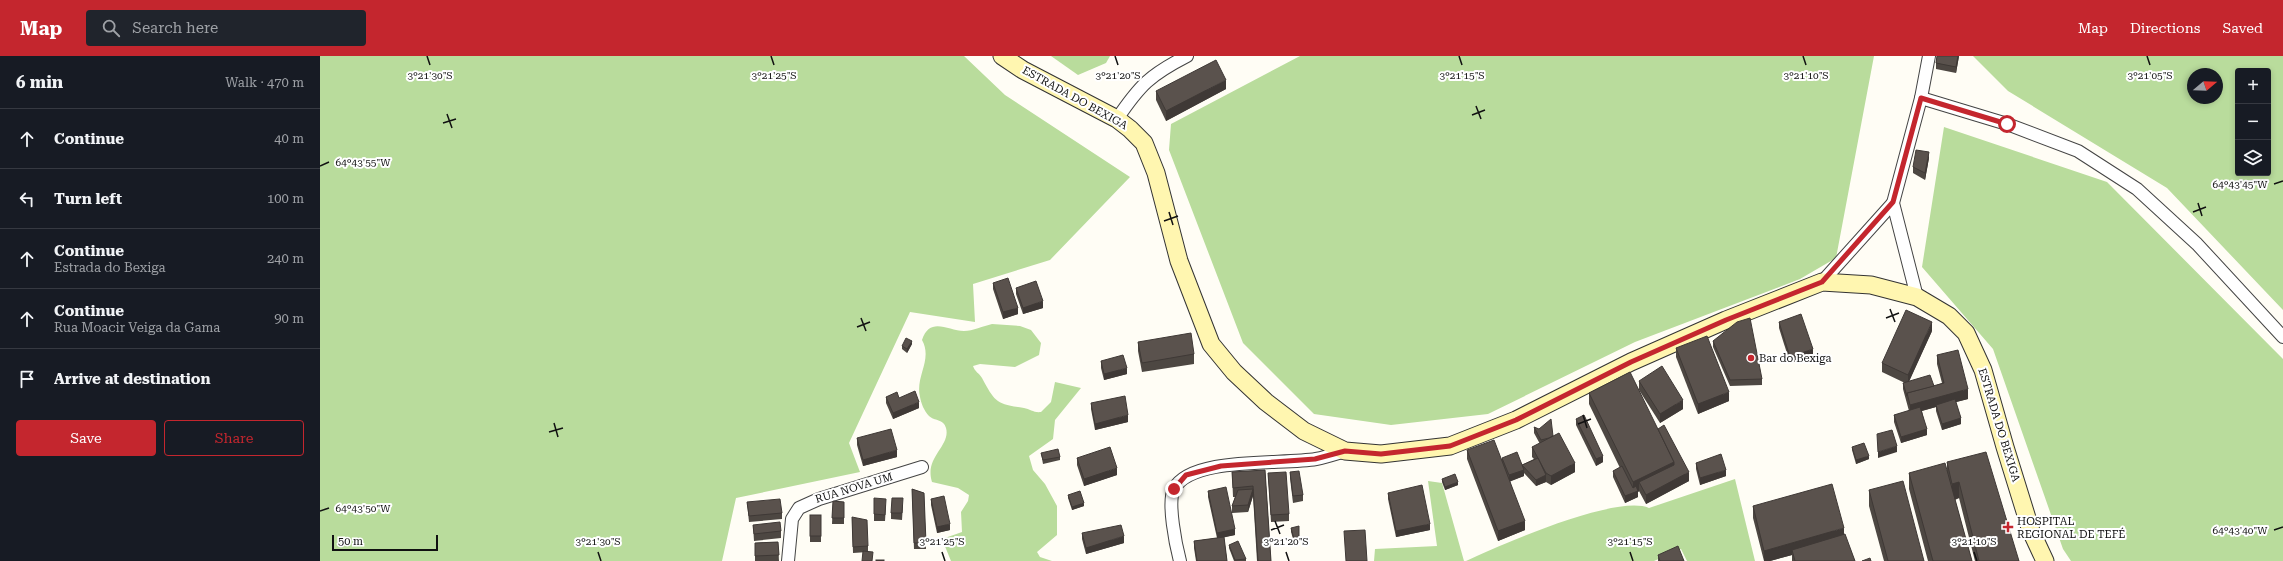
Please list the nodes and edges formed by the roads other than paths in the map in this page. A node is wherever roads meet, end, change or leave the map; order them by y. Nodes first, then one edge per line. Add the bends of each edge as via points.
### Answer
1 (1002, 56) edge
2 (1187, 56) edge
3 (1929, 56) edge
4 (1921, 98) junction
5 (1117, 119) junction
6 (1893, 202) junction
7 (1822, 282) junction
8 (1917, 297) junction
9 (2283, 337) edge
10 (1345, 451) junction
11 (922, 467) dead end
12 (788, 561) edge
13 (1180, 561) edge
14 (2045, 561) edge

1 - 5 street, ESTRADA DO BEXIGA via 1023,70
2 - 5 street via 1152,76 1142,85
3 - 4 street
4 - 6 street
4 - 9 street via 2007,124 2078,151 2137,189 2197,244
5 - 10 street, ESTRADA DO BEXIGA via 1144,143 1156,172 1180,261 1211,344 1234,372 1266,402 1304,431
6 - 7 street
6 - 8 street
7 - 8 street, ESTRADA DO BEXIGA via 1871,285
7 - 10 street, ESTRADA DO BEXIGA via 1726,320 1631,362 1516,420 1450,446 1381,454
8 - 14 street, ESTRADA DO BEXIGA via 1949,316 1969,339 1983,370 2029,524
10 - 13 street via 1315,459 1221,466 1186,475 1174,489 1172,511
11 - 12 street, RUA NOVA UM via 808,502 799,508 792,519

